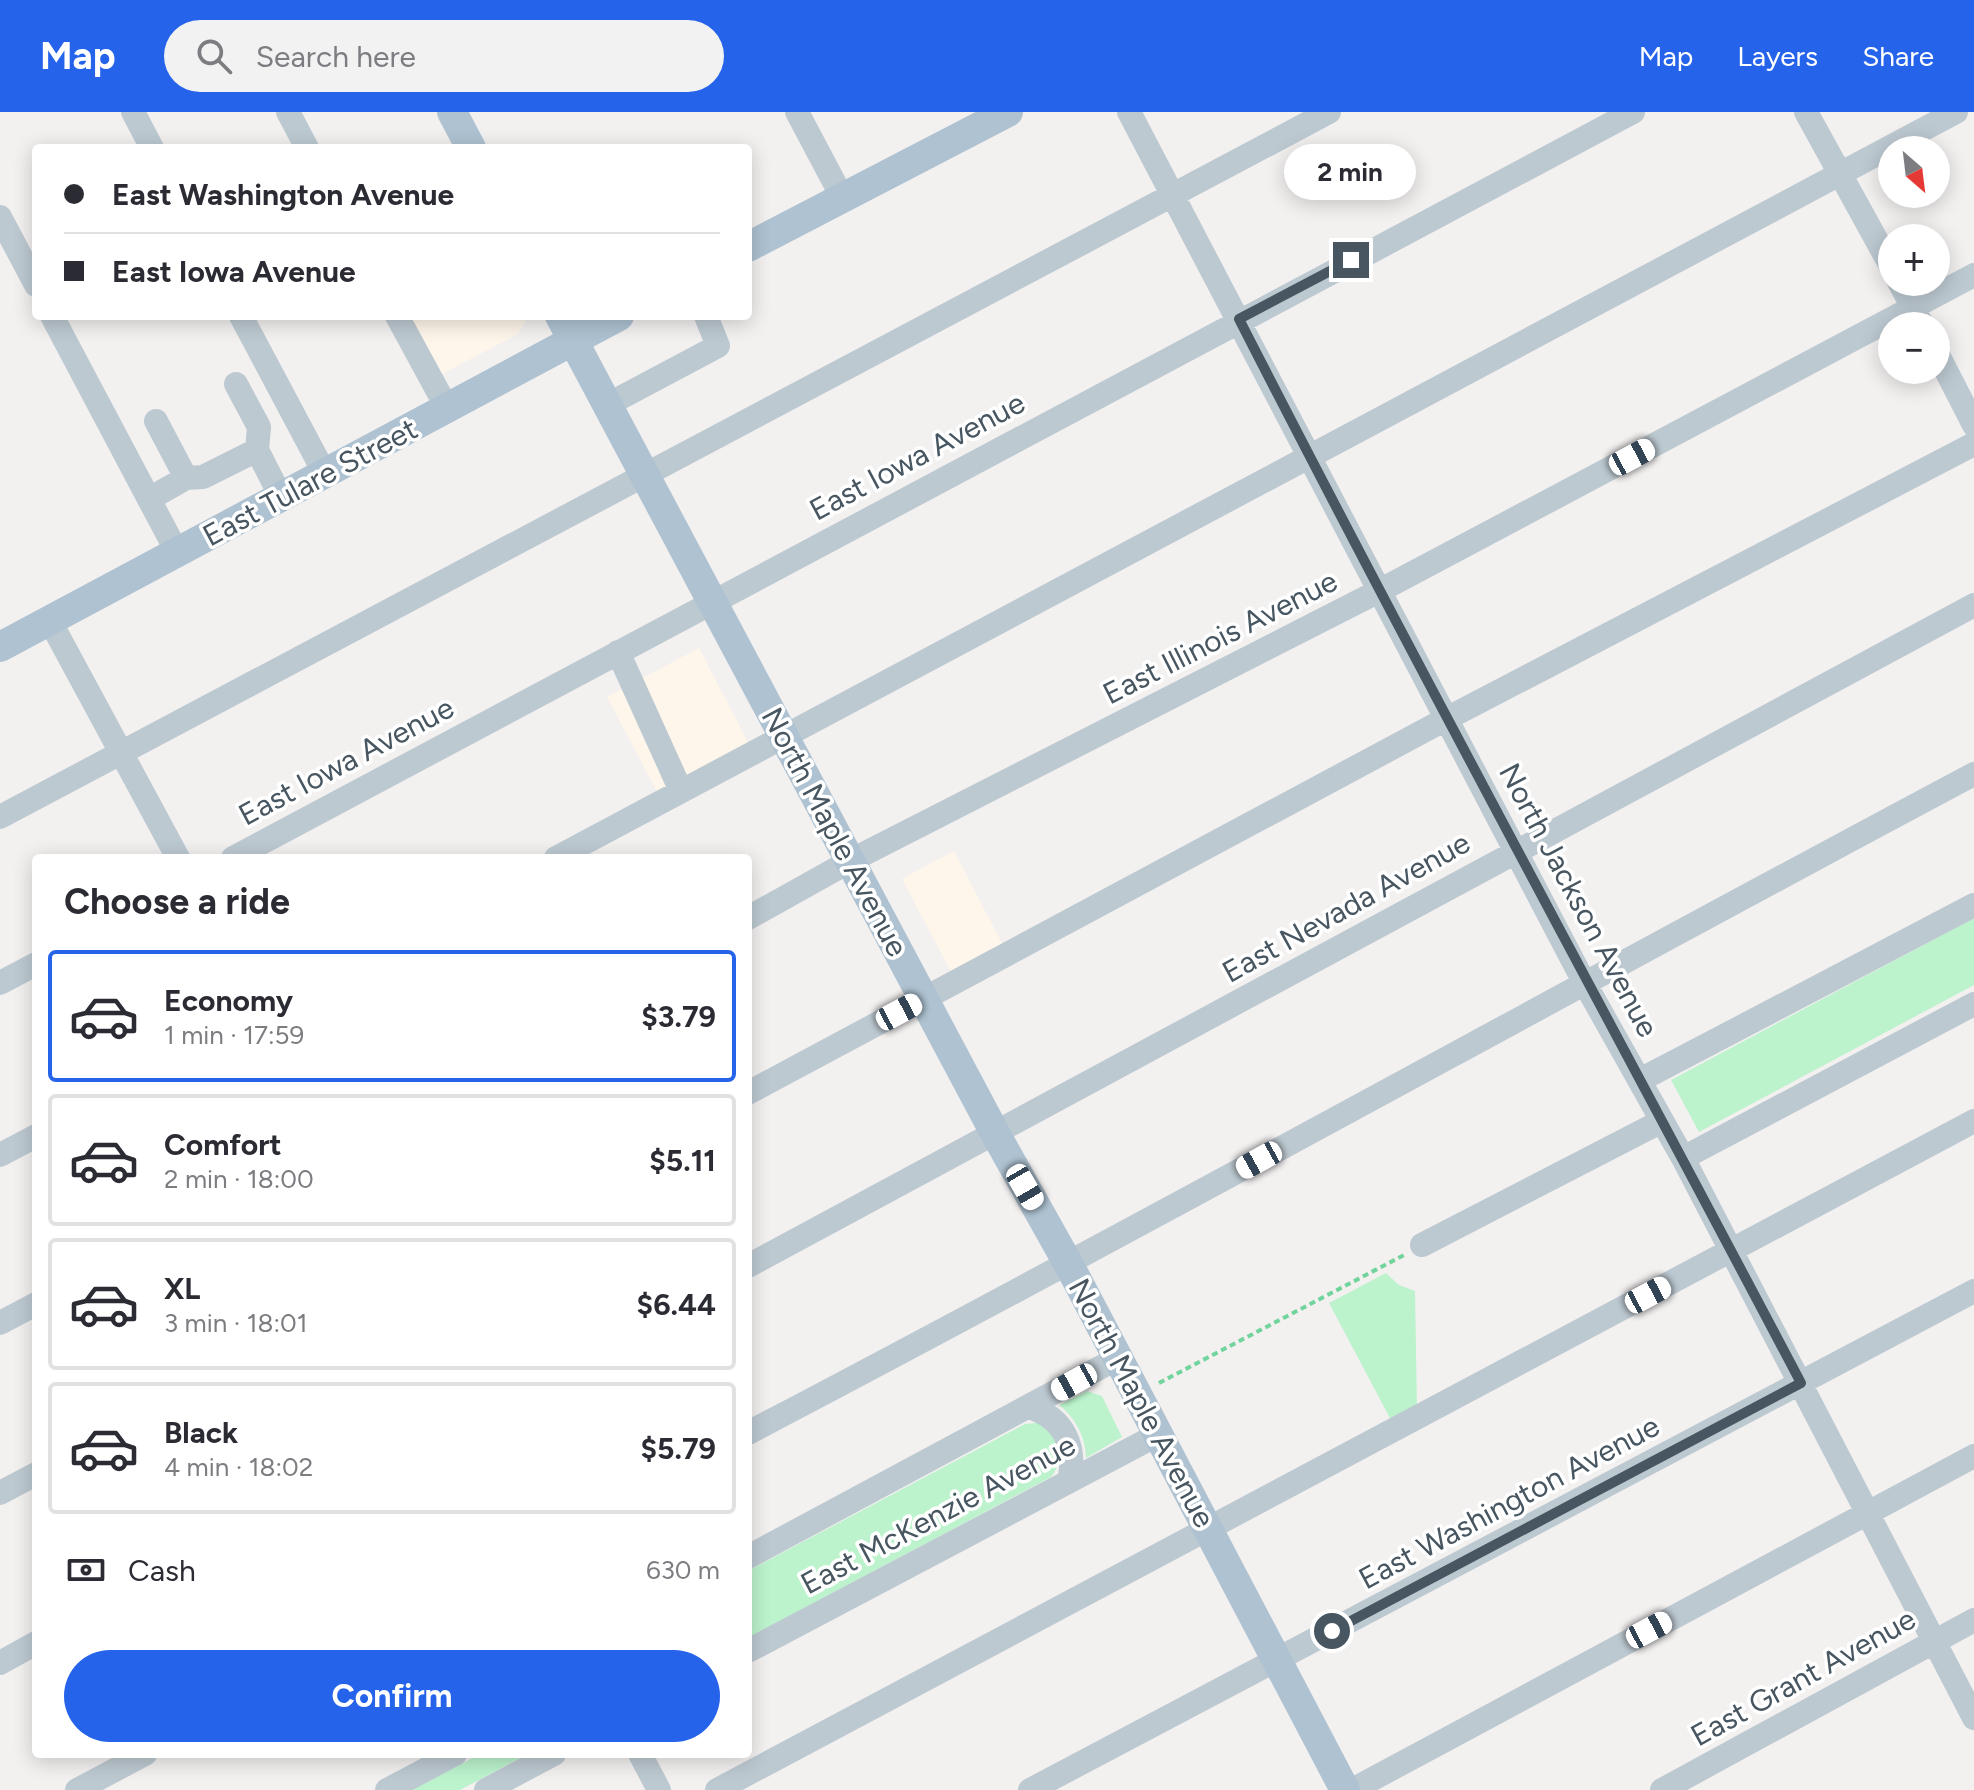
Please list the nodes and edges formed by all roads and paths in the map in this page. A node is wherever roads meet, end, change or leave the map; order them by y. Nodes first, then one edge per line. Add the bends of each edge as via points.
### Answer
1 (133, 112) edge
2 (288, 112) edge
3 (452, 112) edge
4 (797, 112) edge
5 (1008, 112) edge
6 (1129, 112) edge
7 (1329, 112) edge
8 (1633, 112) edge
9 (1806, 112) edge
10 (1956, 112) edge
11 (150, 144) edge
12 (305, 144) edge
13 (469, 144) edge
14 (1840, 173) junction
15 (1173, 195) junction
16 (842, 197) junction
17 (0, 217) edge
18 (1878, 242) edge
19 (752, 245) edge
20 (1974, 275) edge
21 (32, 277) edge
22 (1925, 312) edge
23 (1239, 319) junction
24 (54, 320) edge
25 (243, 320) edge
26 (399, 320) edge
27 (602, 320) edge
28 (708, 320) edge
29 (567, 328) edge
30 (1878, 337) edge
31 (1950, 378) edge
32 (236, 384) dead end
33 (607, 405) junction
34 (447, 408) junction
35 (156, 421) dead end
36 (1974, 425) edge
37 (1974, 444) edge
38 (257, 450) junction
39 (1309, 456) junction
40 (325, 474) junction
41 (644, 476) junction
42 (186, 478) junction
43 (281, 497) junction
44 (149, 499) junction
45 (177, 552) junction
46 (1379, 591) junction
47 (710, 603) junction
48 (1974, 605) edge
49 (50, 621) junction
50 (0, 647) edge
51 (618, 652) junction
52 (1446, 719) junction
53 (784, 736) junction
54 (120, 753) junction
55 (1974, 774) edge
56 (681, 791) junction
57 (0, 817) edge
58 (1516, 851) junction
59 (176, 854) edge
60 (240, 854) edge
61 (563, 854) edge
62 (852, 860) junction
63 (1974, 905) edge
64 (752, 916) edge
65 (32, 966) edge
66 (1584, 982) junction
67 (0, 983) edge
68 (925, 999) junction
69 (1974, 1004) edge
70 (1640, 1080) junction
71 (752, 1091) edge
72 (1662, 1121) junction
73 (1974, 1121) edge
74 (996, 1135) junction
75 (32, 1138) edge
76 (0, 1155) edge
77 (1683, 1158) junction
78 (1422, 1245) joint
79 (1731, 1251) junction
80 (752, 1264) edge
81 (1069, 1265) junction
82 (1974, 1291) edge
83 (32, 1306) edge
84 (0, 1323) edge
85 (1118, 1358) junction
86 (1801, 1383) junction
87 (1137, 1394) junction
88 (1029, 1407) junction
89 (752, 1431) edge
90 (1159, 1434) junction
91 (1974, 1456) edge
92 (32, 1476) edge
93 (1069, 1481) junction
94 (0, 1493) edge
95 (1866, 1513) junction
96 (1208, 1529) junction
97 (752, 1555) edge
98 (1974, 1620) edge
99 (1934, 1641) junction
100 (32, 1645) edge
101 (752, 1649) edge
102 (1277, 1660) junction
103 (0, 1663) edge
104 (1974, 1718) edge
105 (137, 1758) edge
106 (447, 1758) edge
107 (546, 1758) edge
108 (642, 1758) edge
109 (77, 1790) edge
110 (387, 1790) edge
111 (486, 1790) edge
112 (659, 1790) edge
113 (717, 1790) edge
114 (1030, 1790) edge
115 (1345, 1790) edge
116 (1352, 1790) edge
117 (1662, 1790) edge

1 - 11 street
2 - 12 street
3 - 13 main road
4 - 16 street
5 - 16 main road
6 - 15 street, North Jackson Avenue
7 - 15 street
8 - 23 street, East Iowa Avenue
9 - 14 street
10 - 14 street
14 - 18 street
14 - 39 street
15 - 23 street, North Jackson Avenue
15 - 41 street
16 - 19 main road
17 - 21 street
20 - 22 street, East Illinois Avenue
23 - 39 street, North Jackson Avenue
23 - 47 street, East Iowa Avenue
24 - 44 street
25 - 40 street
26 - 34 street
27 - 29 main road, East Tulare Street
28 - 33 street via 718,346
29 - 33 main road, North Maple Avenue
29 - 34 main road, East Tulare Street
30 - 46 street, East Illinois Avenue
31 - 36 street
32 - 38 street via 259,427
33 - 41 main road, North Maple Avenue
34 - 40 main road, East Tulare Street
35 - 42 street
37 - 52 street
38 - 42 street via 203,477
38 - 43 street
39 - 46 street, North Jackson Avenue
39 - 53 street
40 - 43 main road, East Tulare Street
41 - 47 main road, North Maple Avenue
41 - 54 street
42 - 44 street
43 - 45 main road, East Tulare Street
44 - 45 street
45 - 49 main road, East Tulare Street
46 - 52 street, North Jackson Avenue
46 - 62 street, East Illinois Avenue
47 - 51 street, East Iowa Avenue
47 - 53 main road, North Maple Avenue
48 - 58 street, East Nevada Avenue
49 - 50 main road, East Tulare Street
49 - 54 street
51 - 56 street
51 - 60 street, East Iowa Avenue
52 - 58 street, North Jackson Avenue
52 - 68 street
53 - 56 street
53 - 62 main road, North Maple Avenue
54 - 57 street
54 - 59 street
55 - 66 street
56 - 61 street
58 - 66 street, North Jackson Avenue
58 - 74 street, East Nevada Avenue
62 - 64 street, East Illinois Avenue
62 - 68 main road, North Maple Avenue
63 - 70 street
65 - 67 street
66 - 70 street, North Jackson Avenue
66 - 81 street
68 - 71 street
68 - 74 main road, North Maple Avenue
69 - 77 street
70 - 72 street, North Jackson Avenue
72 - 77 street, North Jackson Avenue
72 - 78 street
73 - 79 street
74 - 80 street, East Nevada Avenue
74 - 81 main road, North Maple Avenue
75 - 76 street
77 - 79 street, North Jackson Avenue
78 - 87 path
79 - 86 street, North Jackson Avenue
79 - 96 street
81 - 85 main road, North Maple Avenue
81 - 89 street
82 - 86 street, East Washington Avenue
83 - 84 street
85 - 87 main road, North Maple Avenue
85 - 88 street, East McKenzie Avenue
86 - 95 street, North Jackson Avenue
86 - 102 street, East Washington Avenue
87 - 90 main road, North Maple Avenue
88 - 93 street via 1058,1424 1071,1446
88 - 97 street, East McKenzie Avenue
90 - 93 street, East McKenzie Avenue
90 - 96 main road, North Maple Avenue
91 - 95 street
92 - 94 street
93 - 101 street, East McKenzie Avenue
95 - 99 street, North Jackson Avenue
95 - 116 street
96 - 102 main road, North Maple Avenue
96 - 113 street
98 - 99 street, East Grant Avenue
99 - 104 street, North Jackson Avenue
99 - 117 street, East Grant Avenue
100 - 103 street
102 - 114 street, East Washington Avenue
102 - 115 main road, North Maple Avenue
105 - 109 street
106 - 110 street
107 - 111 street
108 - 112 street

